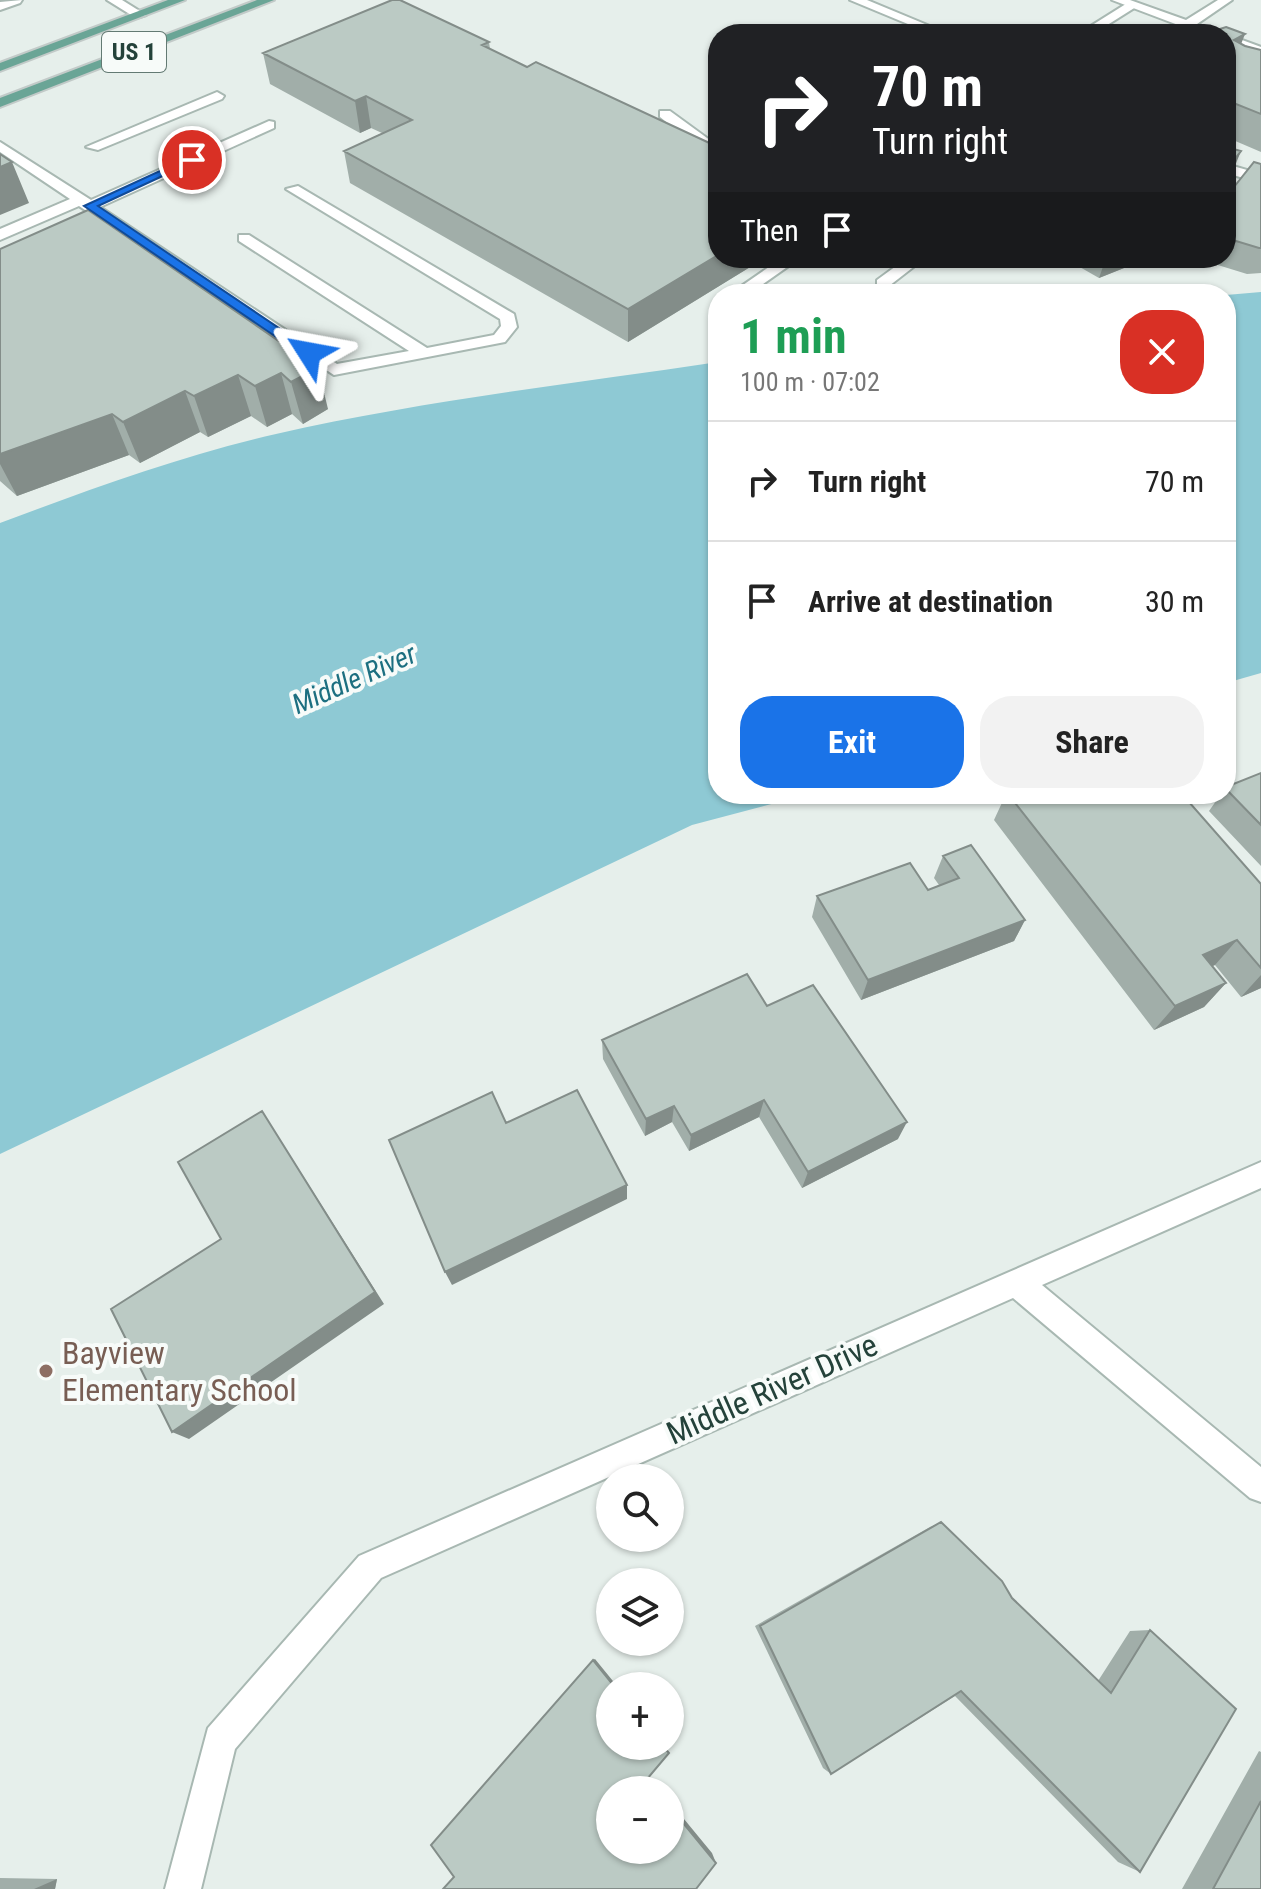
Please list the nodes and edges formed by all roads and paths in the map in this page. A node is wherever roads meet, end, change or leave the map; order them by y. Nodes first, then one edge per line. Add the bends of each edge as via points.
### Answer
1 (16, 0) edge
2 (113, 0) edge
3 (179, 0) edge
4 (268, 0) edge
5 (856, 0) edge
6 (1118, 0) edge
7 (1226, 0) edge
8 (1133, 5) junction
9 (0, 6) edge
10 (140, 15) junction
11 (917, 24) edge
12 (1101, 24) edge
13 (1184, 24) edge
14 (1189, 24) edge
15 (1236, 42) edge
16 (1261, 51) edge
17 (0, 67) edge
18 (217, 96) dead end
19 (0, 103) edge
20 (665, 114) dead end
21 (269, 125) dead end
22 (0, 146) edge
23 (708, 146) edge
24 (93, 147) dead end
25 (1236, 171) edge
26 (1261, 179) edge
27 (293, 189) dead end
28 (85, 203) junction
29 (109, 219) junction
30 (87, 228) edge
31 (0, 235) edge
32 (244, 238) dead end
33 (777, 268) edge
34 (903, 268) edge
35 (883, 283) dead end
36 (753, 284) edge
37 (424, 353) junction
38 (1261, 1175) edge
39 (1016, 1282) junction
40 (1261, 1487) edge
41 (183, 1889) edge

1 - 9 street
2 - 10 street
3 - 10 main road, US 1
4 - 19 main road, US 1
5 - 11 street
6 - 8 street
7 - 14 street
8 - 12 street
8 - 13 street
10 - 17 main road, US 1
15 - 16 street
18 - 24 street
20 - 23 street
21 - 28 street
22 - 28 street
25 - 26 street
27 - 37 street via 508,317 509,327 499,339
28 - 29 street
28 - 31 street
29 - 30 street
29 - 37 street via 334,370
32 - 37 street
33 - 36 street
34 - 35 street
38 - 39 street, Middle River Drive
39 - 40 street
39 - 41 street, Middle River Drive via 370,1567 220,1740

